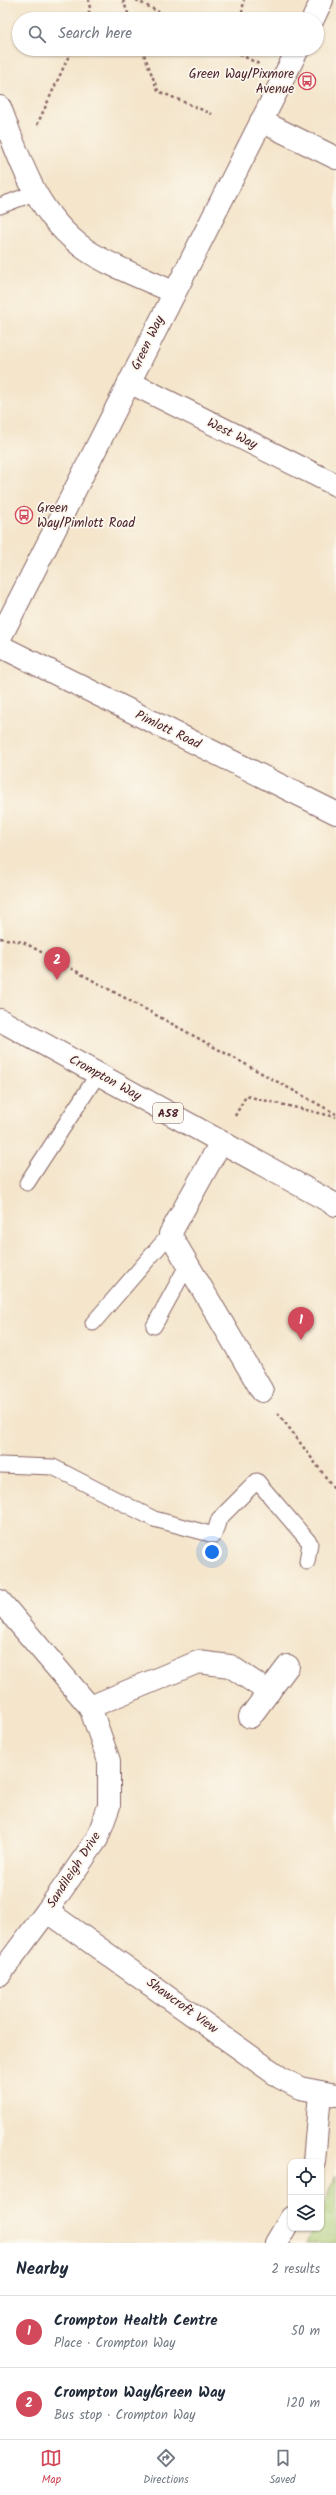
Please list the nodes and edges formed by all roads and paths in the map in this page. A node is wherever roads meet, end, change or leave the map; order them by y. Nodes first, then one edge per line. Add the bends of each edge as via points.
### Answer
1 (89, 0) edge
2 (123, 0) edge
3 (136, 0) edge
4 (244, 0) edge
5 (322, 0) edge
6 (89, 12) edge
7 (127, 12) edge
8 (159, 12) edge
9 (243, 12) edge
10 (316, 12) edge
11 (69, 56) edge
12 (145, 56) edge
13 (244, 56) edge
14 (294, 56) edge
15 (284, 77) junction
16 (0, 107) edge
17 (212, 114) dead end
18 (261, 121) junction
19 (336, 158) edge
20 (20, 161) junction
21 (34, 193) junction
22 (0, 206) edge
23 (173, 292) junction
24 (129, 382) junction
25 (336, 485) edge
26 (0, 638) edge
27 (0, 646) edge
28 (336, 813) edge
29 (0, 938) edge
30 (0, 1020) edge
31 (98, 1074) junction
32 (336, 1114) edge
33 (336, 1117) edge
34 (221, 1142) junction
35 (27, 1183) dead end
36 (336, 1205) edge
37 (170, 1234) junction
38 (188, 1264) junction
39 (93, 1323) dead end
40 (154, 1326) dead end
41 (262, 1391) joint
42 (0, 1465) edge
43 (336, 1491) edge
44 (307, 1562) dead end
45 (0, 1601) edge
46 (288, 1666) dead end
47 (269, 1692) junction
48 (90, 1707) junction
49 (250, 1717) dead end
50 (47, 1911) junction
51 (0, 1974) edge
52 (328, 2094) edge
53 (315, 2159) edge
54 (288, 2223) edge
55 (276, 2243) edge

1 - 6 path
2 - 7 path
3 - 8 path
4 - 9 path
5 - 10 main road
11 - 20 path
12 - 17 path via 158,91
13 - 15 path
14 - 15 main road, Green Way
15 - 18 main road, Green Way
16 - 20 main road
18 - 19 main road
18 - 23 main road, Green Way
20 - 21 main road
21 - 22 lane
21 - 23 main road via 53,221 86,250
23 - 24 main road, Green Way
24 - 25 main road, West Way
24 - 26 main road, Green Way
27 - 28 main road, Pimlott Road
29 - 32 path via 23,942
30 - 31 main road, Crompton Way / A58
31 - 34 main road, Crompton Way / A58
31 - 35 lane
33 - 34 path via 246,1096
34 - 36 main road, Crompton Way / A58
34 - 37 main road
37 - 38 main road
37 - 39 lane
38 - 40 lane
38 - 41 main road
41 - 43 path
42 - 44 lane via 53,1467 154,1519 214,1535 219,1519 257,1481 310,1543
45 - 48 main road, Sandileigh Drive
46 - 47 main road
47 - 48 main road via 230,1666 198,1662
47 - 49 main road
48 - 50 main road, Sandileigh Drive via 109,1761 109,1806 97,1839
50 - 51 main road, Sandileigh Drive
50 - 52 main road, Shawcroft View via 281,2078 300,2088
52 - 53 main road, Shawcroft View
54 - 55 main road

